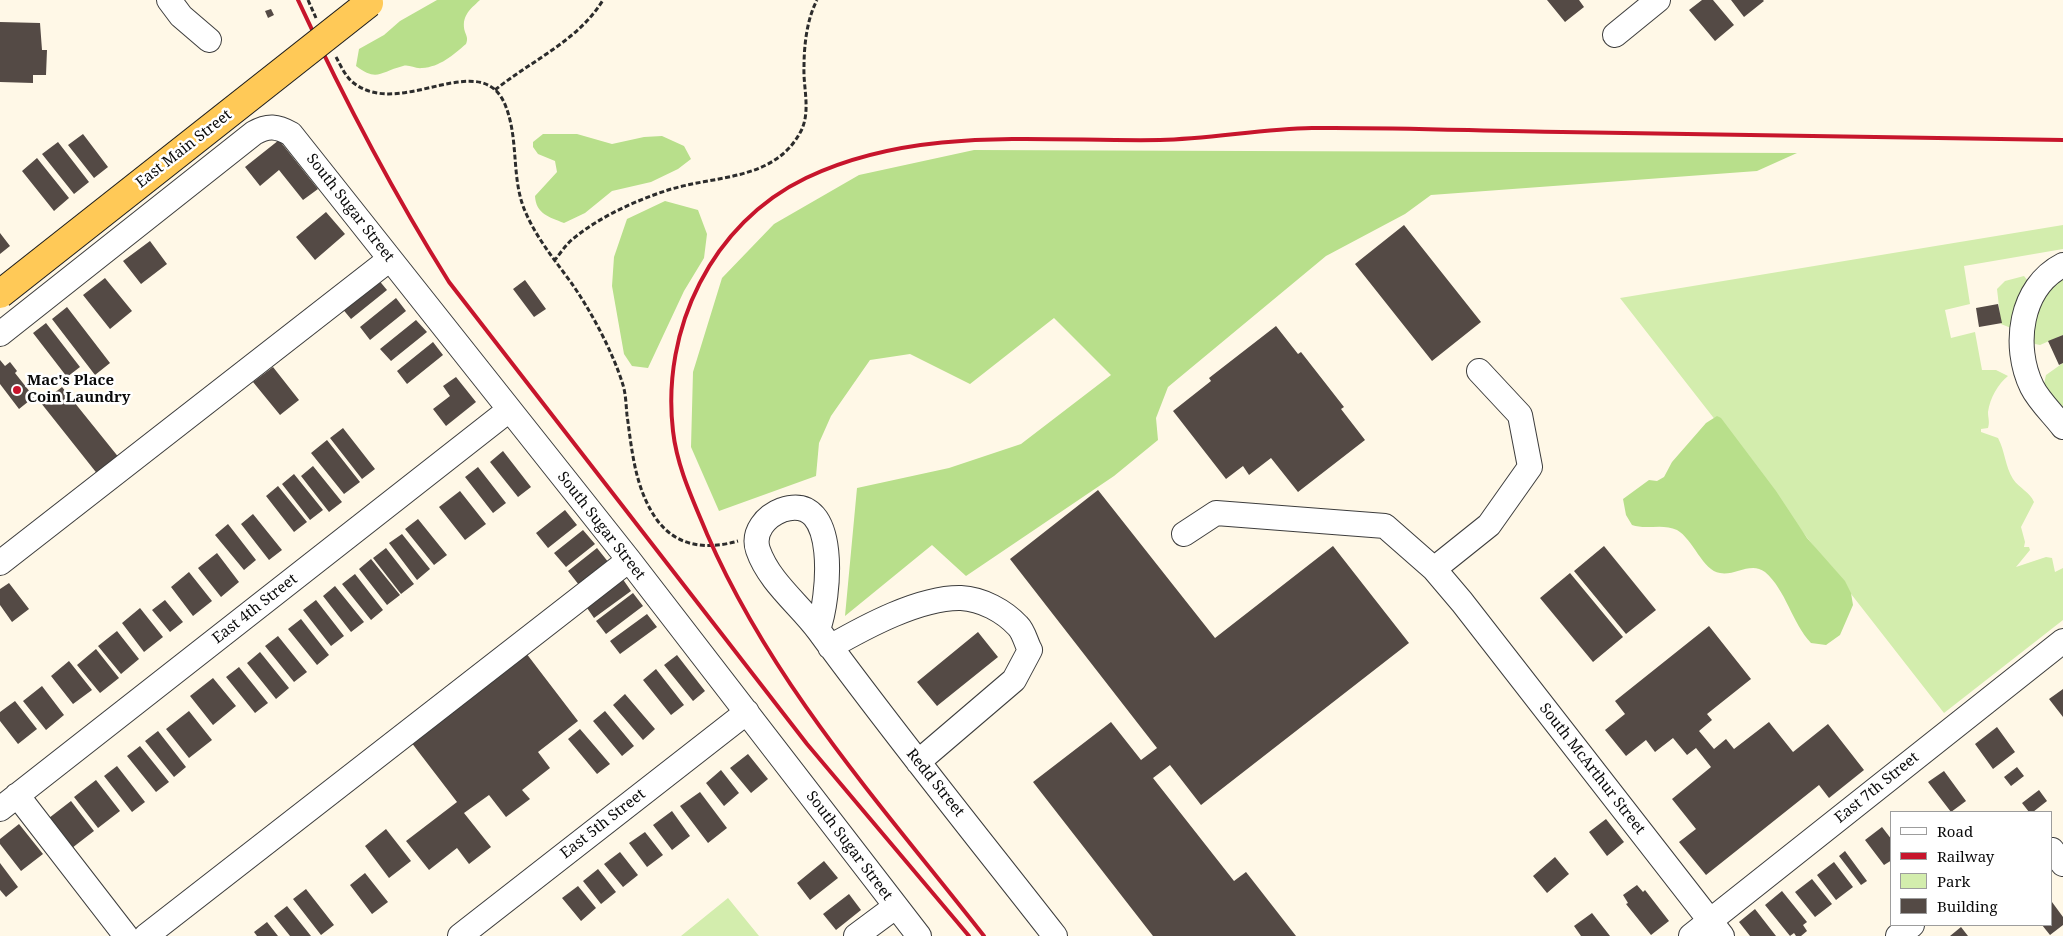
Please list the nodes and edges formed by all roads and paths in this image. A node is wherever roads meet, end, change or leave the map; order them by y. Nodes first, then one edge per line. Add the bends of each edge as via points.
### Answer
1 (169, 0) edge
2 (308, 0) edge
3 (603, 0) edge
4 (817, 0) edge
5 (1658, 0) edge
6 (369, 3) dead end
7 (318, 22) dead end
8 (1615, 35) dead end
9 (209, 40) dead end
10 (335, 54) dead end
11 (495, 90) junction
12 (274, 126) joint
13 (390, 259) junction
14 (554, 261) junction
15 (2063, 264) edge
16 (0, 294) edge
17 (0, 334) edge
18 (1479, 371) dead end
19 (509, 410) junction
20 (2063, 427) edge
21 (1184, 534) dead end
22 (756, 535) junction
23 (628, 560) junction
24 (0, 563) edge
25 (1434, 569) junction
26 (824, 638) junction
27 (2063, 640) edge
28 (747, 712) junction
29 (918, 762) junction
30 (9, 802) edge
31 (2053, 851) edge
32 (2063, 864) edge
33 (895, 906) junction
34 (1911, 926) edge
35 (1716, 929) edge
36 (126, 936) edge
37 (146, 936) edge
38 (460, 936) edge
39 (856, 936) edge
40 (918, 936) edge
41 (1055, 936) edge
42 (1691, 936) edge
43 (1898, 936) edge

1 - 9 street via 181,16
2 - 7 path
3 - 11 path via 578,31
4 - 14 path via 807,35 804,67 806,104 802,129 788,150 770,165 749,173 714,178 632,204 572,239
5 - 8 street
6 - 16 main road, East Main Street, bridge
10 - 11 path via 355,84 373,94 398,95 461,80 480,82
11 - 14 path via 506,106 515,139 516,176 524,210
12 - 13 street, South Sugar Street via 290,134
12 - 17 street, East Main Street via 263,127 254,133
13 - 19 street, South Sugar Street
13 - 24 street
14 - 22 path via 587,308 623,386 634,465 644,496 658,520 677,539 697,546 726,544
15 - 20 street via 2052,270 2037,286 2024,313 2021,341 2024,366 2034,389
18 - 25 street via 1520,415 1530,467 1489,525
19 - 23 street, South Sugar Street
19 - 30 street, East 4th Street
21 - 25 street, South McArthur Street via 1216,512 1385,526
22 - 26 street, Redd Street via 757,549 776,582
22 - 26 street via 764,520 783,510 798,508 811,513 822,527 827,572 821,620
23 - 28 street, South Sugar Street
23 - 37 street
25 - 35 street, South McArthur Street
26 - 29 street, Redd Street
26 - 29 street via 856,633 929,602 961,598 986,603 1019,627 1030,650 1014,680
27 - 35 street, East 7th Street
28 - 33 street, South Sugar Street
28 - 38 street, East 5th Street
29 - 41 street, Redd Street
30 - 36 street
31 - 32 street
33 - 39 street
33 - 40 street, South Sugar Street
34 - 43 street
35 - 42 street, East 7th Street

